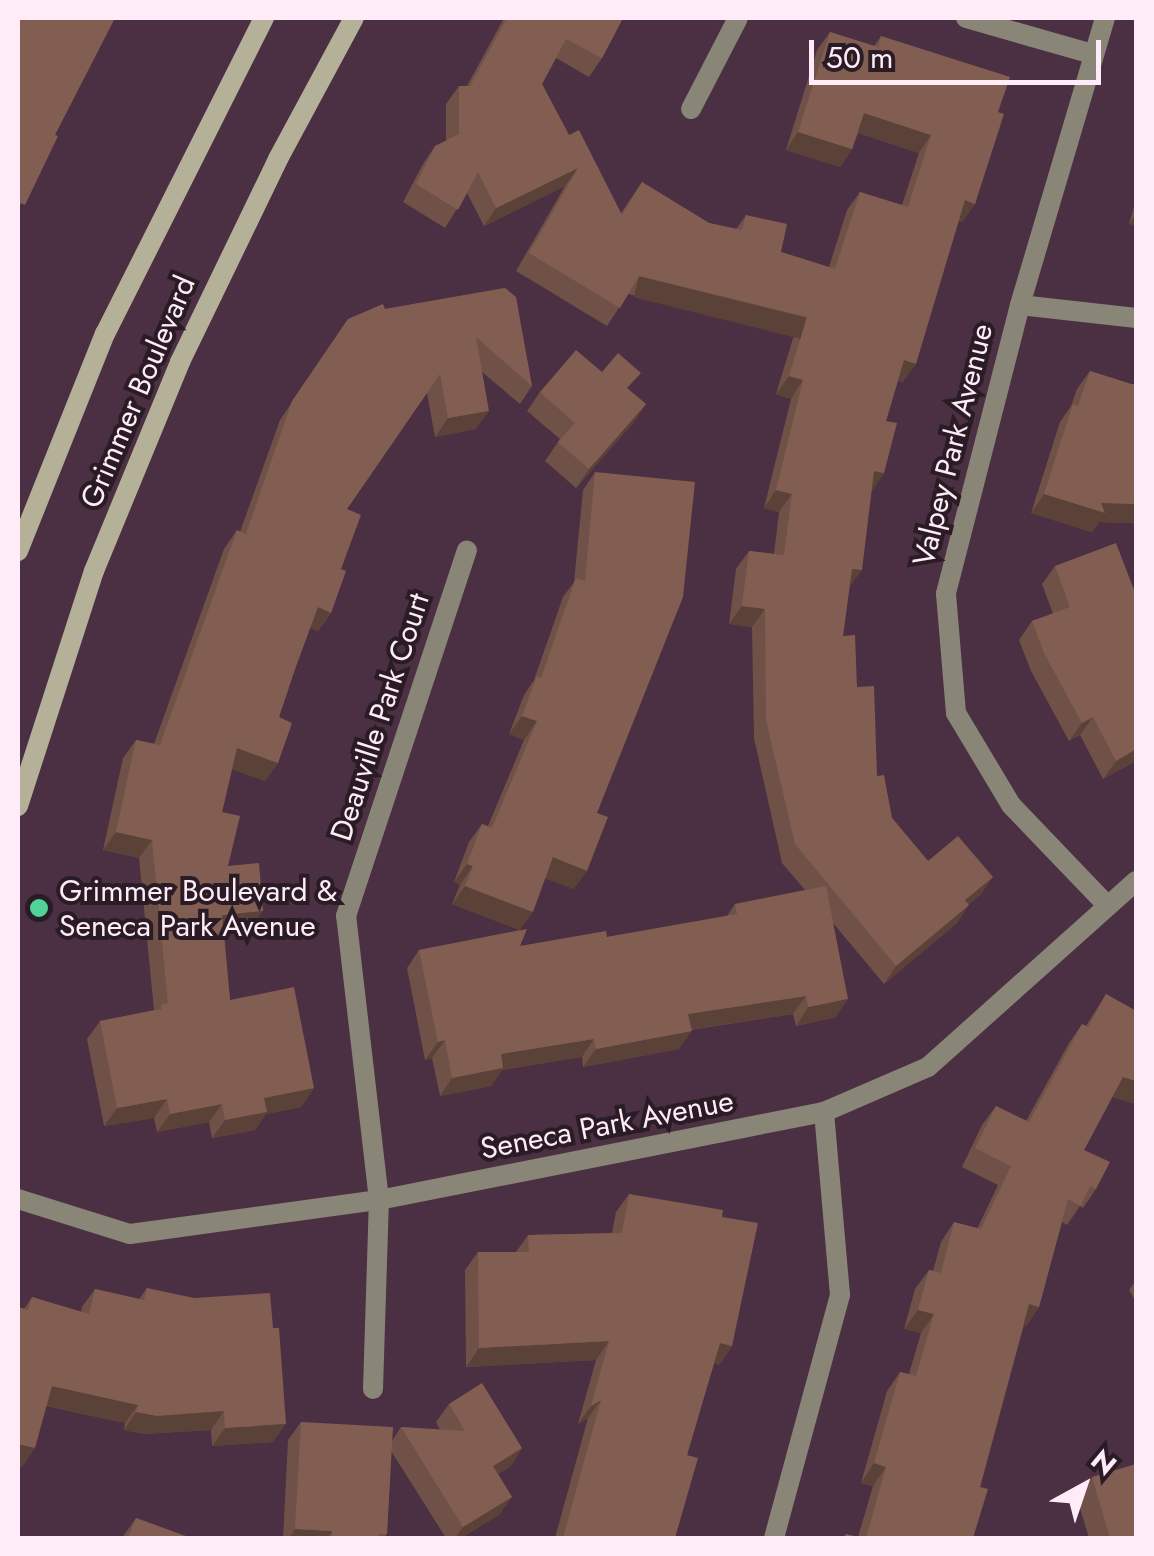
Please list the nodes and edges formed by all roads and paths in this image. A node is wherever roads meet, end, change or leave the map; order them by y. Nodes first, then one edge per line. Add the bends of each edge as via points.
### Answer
1 (264, 18) edge
2 (354, 18) edge
3 (738, 18) edge
4 (966, 18) edge
5 (1105, 18) edge
6 (1092, 54) junction
7 (691, 109) dead end
8 (1020, 305) junction
9 (1136, 318) edge
10 (466, 550) dead end
11 (18, 551) edge
12 (18, 806) edge
13 (1136, 882) edge
14 (1106, 906) junction
15 (824, 1112) junction
16 (18, 1199) edge
17 (379, 1200) junction
18 (373, 1388) dead end
19 (774, 1538) edge

1 - 11 main road, Grimmer Boulevard via 105,334
2 - 12 main road, Grimmer Boulevard via 180,362 94,571
3 - 7 street
4 - 6 street
5 - 6 street, Valpey Park Avenue
6 - 8 street, Valpey Park Avenue
8 - 9 street
8 - 14 street, Valpey Park Avenue via 946,594 956,713 1012,805
10 - 17 street, Deauville Park Court via 346,916
13 - 14 street, Seneca Park Avenue
14 - 15 street, Seneca Park Avenue via 928,1067
15 - 17 street, Seneca Park Avenue
15 - 19 street via 840,1295
16 - 17 street, Seneca Park Avenue via 130,1234
17 - 18 street, Deauville Park Court

